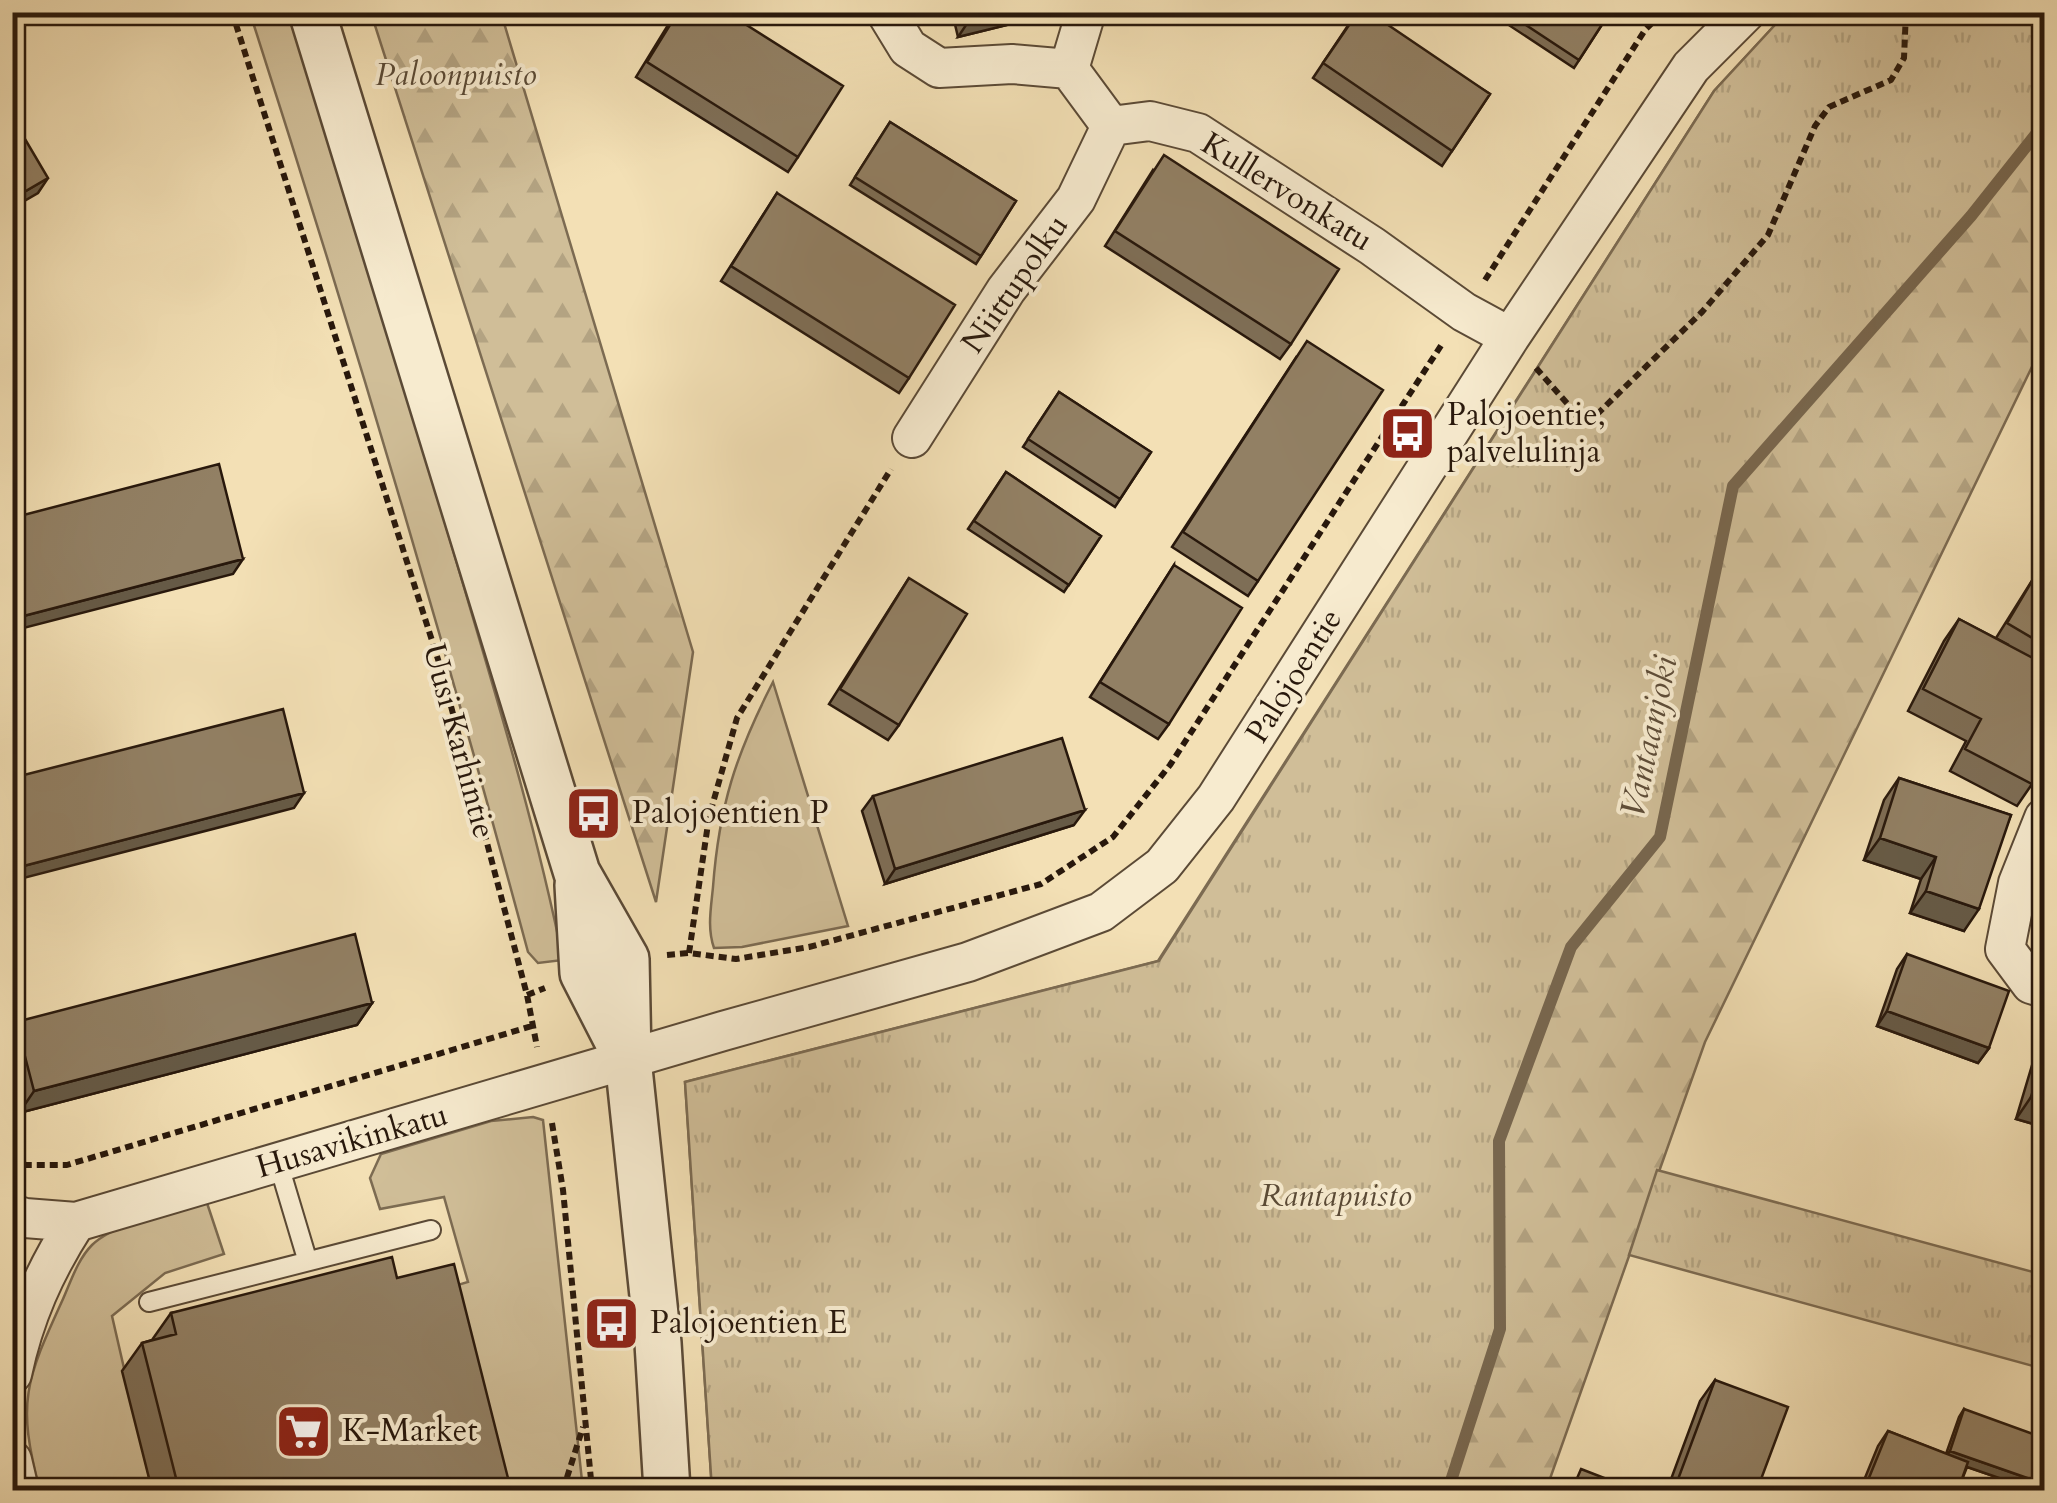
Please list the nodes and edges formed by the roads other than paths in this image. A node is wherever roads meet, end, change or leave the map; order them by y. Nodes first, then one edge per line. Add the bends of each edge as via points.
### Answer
1 (312, 12) edge
2 (886, 12) edge
3 (1086, 12) edge
4 (1746, 12) edge
5 (1069, 69) junction
6 (1112, 126) junction
7 (1510, 337) junction
8 (912, 438) road end
9 (2044, 818) edge
10 (577, 873) junction
11 (2044, 988) edge
12 (628, 1060) junction
13 (278, 1162) junction
14 (12, 1214) edge
15 (76, 1222) junction
16 (431, 1230) dead end
17 (307, 1259) junction
18 (149, 1302) dead end
19 (12, 1374) edge
20 (12, 1460) edge
21 (18, 1490) edge
22 (667, 1490) edge

1 - 10 street
2 - 5 street via 908,48 939,68
3 - 5 street
4 - 7 street, Palojoentie via 1691,67
5 - 6 street
6 - 7 street, Kullervonkatu via 1150,120 1198,133
6 - 8 street, Niittupolku via 1076,199 1006,290
7 - 12 street, Palojoentie via 1216,798 1162,866 1101,912 968,962
9 - 11 street via 2018,883 2005,949 2031,984
10 - 12 street via 582,973
10 - 12 street via 626,959
12 - 13 street, Husavikinkatu
12 - 22 street
13 - 15 street, Husavikinkatu
13 - 17 lane
14 - 15 street
15 - 19 street via 47,1267
16 - 17 lane
17 - 18 lane
20 - 21 street

